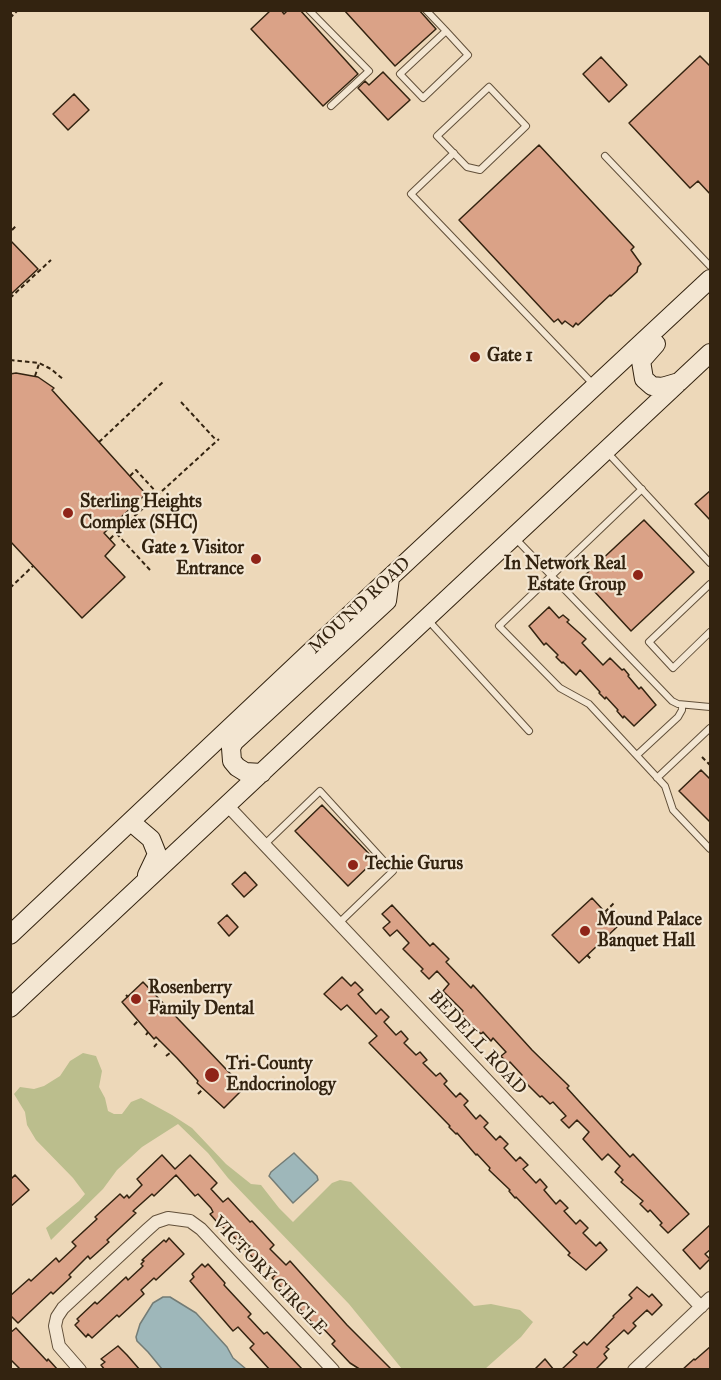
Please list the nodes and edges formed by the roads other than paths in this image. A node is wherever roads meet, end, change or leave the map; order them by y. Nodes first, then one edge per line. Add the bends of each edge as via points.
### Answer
1 (309, 10) edge
2 (426, 10) edge
3 (446, 31) junction
4 (332, 106) dead end
5 (454, 153) junction
6 (606, 156) dead end
7 (711, 266) edge
8 (711, 279) edge
9 (711, 294) edge
10 (711, 353) edge
11 (681, 382) junction
12 (595, 387) junction
13 (606, 451) junction
14 (642, 489) junction
15 (515, 538) junction
16 (711, 564) edge
17 (551, 575) junction
18 (390, 578) junction
19 (711, 584) edge
20 (428, 619) junction
21 (711, 632) edge
22 (682, 705) junction
23 (711, 707) edge
24 (711, 728) edge
25 (529, 731) dead end
26 (637, 755) junction
27 (262, 772) junction
28 (657, 778) junction
29 (227, 805) junction
30 (131, 822) junction
31 (265, 844) junction
32 (711, 849) edge
33 (142, 885) junction
34 (339, 923) junction
35 (10, 935) edge
36 (10, 1008) edge
37 (711, 1298) edge
38 (701, 1307) junction
39 (80, 1370) edge
40 (333, 1370) edge
41 (634, 1370) edge

1 - 4 lane via 369,71
2 - 3 lane
3 - 3 lane via 468,55 423,98 400,74
5 - 5 lane via 467,167 480,170 526,126 489,87 437,136
5 - 12 lane via 411,194
6 - 7 lane
8 - 12 main road, MOUND ROAD
9 - 11 main road via 641,361 644,380 652,386
10 - 11 main road
11 - 13 main road
12 - 18 main road, MOUND ROAD
13 - 14 lane
13 - 15 main road
14 - 16 lane
14 - 17 lane
15 - 17 lane
15 - 20 main road
17 - 22 lane via 672,701
17 - 26 lane via 499,626 560,688 589,704
18 - 27 main road via 387,601 234,742 232,761 245,772
18 - 30 main road, MOUND ROAD
19 - 21 lane via 649,642 673,668
20 - 25 lane
20 - 27 main road
22 - 23 lane
22 - 26 lane via 678,717
24 - 28 lane
26 - 28 lane
27 - 29 main road
28 - 32 lane via 666,788 673,810
29 - 31 street, BEDELL ROAD
29 - 33 main road
30 - 33 main road via 151,839 157,854
30 - 35 main road, MOUND ROAD
31 - 34 street, BEDELL ROAD
31 - 34 lane via 320,791 393,871
33 - 36 main road
34 - 38 street, BEDELL ROAD
37 - 38 street
38 - 41 street
39 - 40 street, VICTORY CIRCLE via 59,1346 57,1317 147,1230 168,1218 190,1221 201,1229

